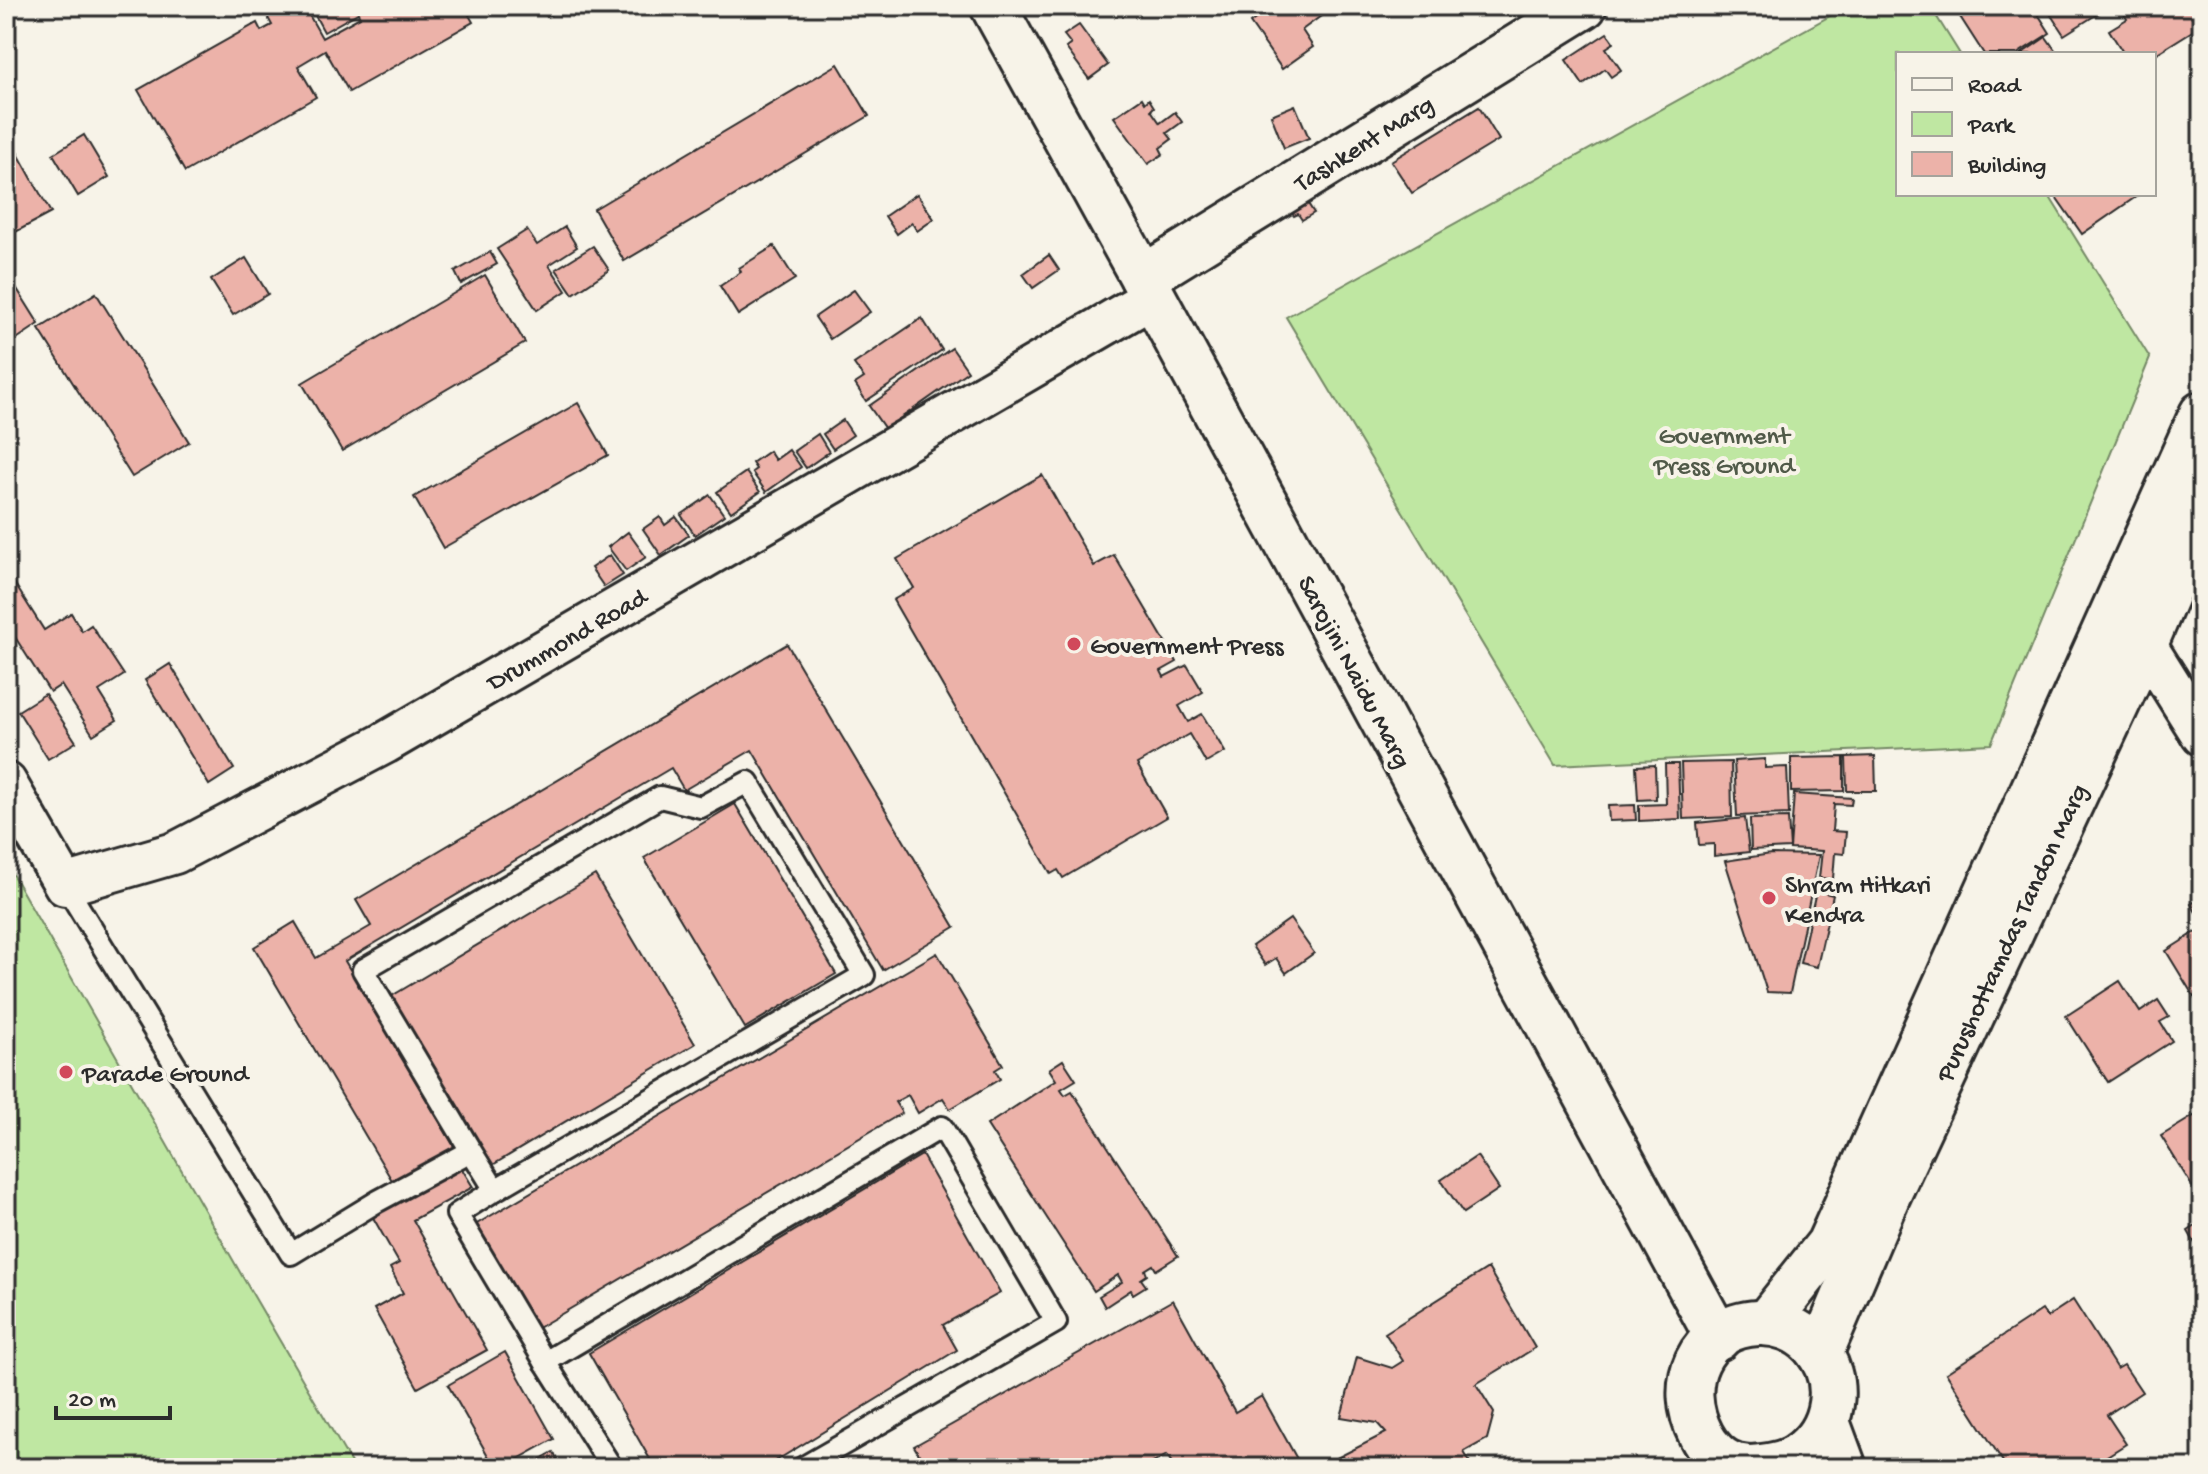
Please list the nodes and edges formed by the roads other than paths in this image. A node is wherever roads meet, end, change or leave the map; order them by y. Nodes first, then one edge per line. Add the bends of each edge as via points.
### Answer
1 (993, 6) edge
2 (1584, 6) edge
3 (1148, 288) junction
4 (2202, 414) edge
5 (2202, 511) edge
6 (2145, 644) junction
7 (2202, 735) edge
8 (6, 783) edge
9 (65, 885) junction
10 (471, 1151) junction
11 (495, 1190) junction
12 (1766, 1323) junction
13 (1718, 1338) junction
14 (1820, 1354) junction
15 (545, 1362) junction
16 (1827, 1422) junction
17 (1698, 1456) edge
18 (612, 1468) edge
19 (802, 1468) edge
20 (1758, 1468) edge
21 (1844, 1468) edge

1 - 3 main road, Sarojini Naidu Marg
2 - 3 main road, Tashkent Marg
3 - 9 street, Drummond Road via 385,743 175,853
3 - 13 main road, Sarojini Naidu Marg
4 - 12 main road via 1829,1244
5 - 6 main road, Purushottamdas Tandon Marg
6 - 7 street
6 - 14 main road, Purushottamdas Tandon Marg via 1887,1197
8 - 9 street
9 - 10 lane via 291,1254
10 - 11 lane
10 - 11 lane via 363,970 660,797 701,807 748,782 864,975
11 - 15 lane via 457,1214
12 - 13 main road via 1728,1330
12 - 14 main road via 1800,1334
13 - 17 main road via 1697,1360 1689,1382
14 - 16 main road via 1832,1387
15 - 18 lane
15 - 19 lane via 942,1127 1056,1322
16 - 20 main road via 1815,1442 1796,1457
16 - 21 main road
17 - 20 main road

